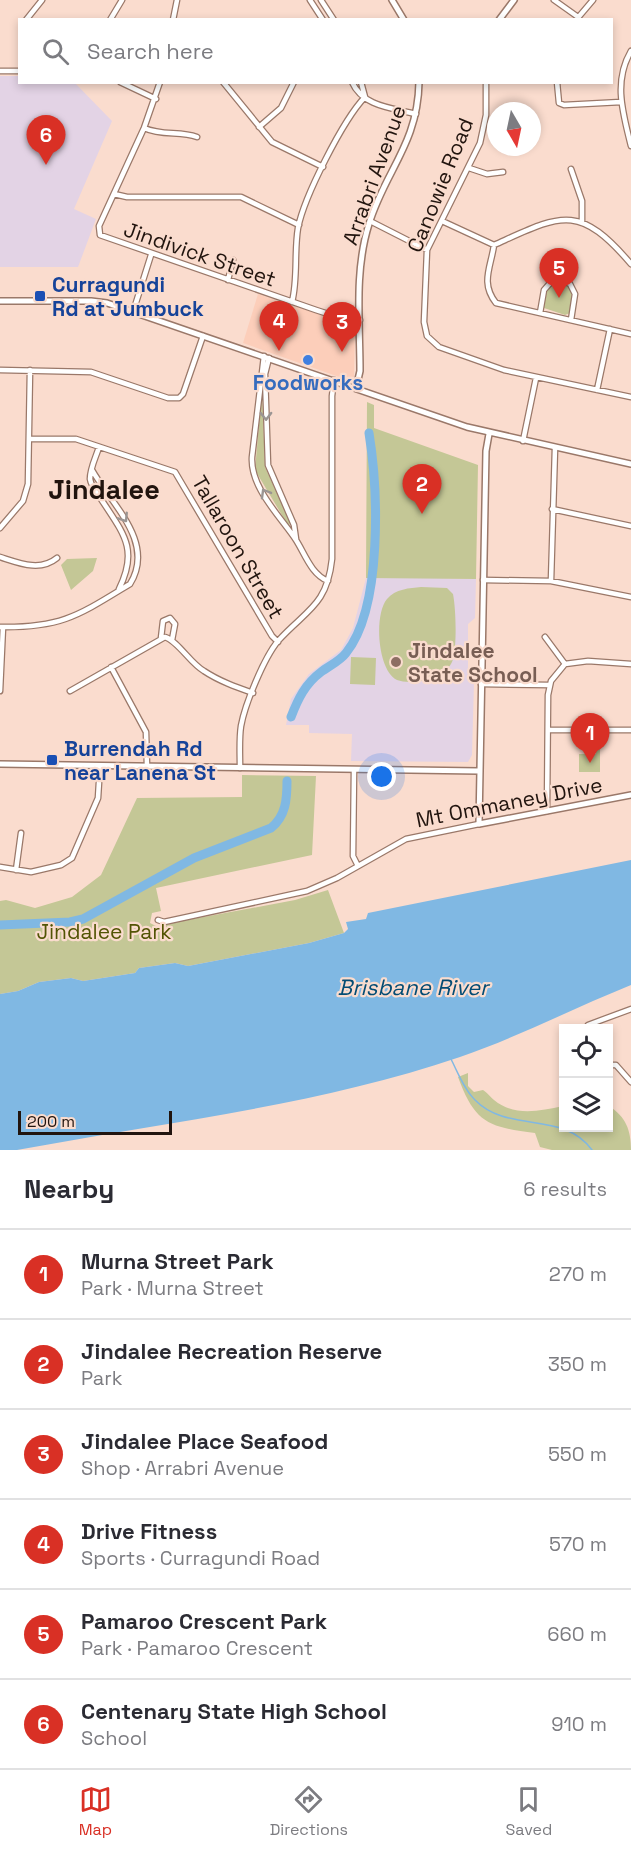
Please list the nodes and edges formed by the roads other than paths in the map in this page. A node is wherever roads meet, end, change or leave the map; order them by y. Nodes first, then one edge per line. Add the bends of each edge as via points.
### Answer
1 (42, 0) edge
2 (122, 0) edge
3 (177, 0) edge
4 (310, 0) edge
5 (321, 0) edge
6 (392, 0) edge
7 (514, 0) edge
8 (554, 0) edge
9 (593, 0) edge
10 (28, 18) edge
11 (111, 18) edge
12 (173, 18) edge
13 (322, 18) edge
14 (333, 18) edge
15 (403, 18) edge
16 (500, 18) edge
17 (577, 18) edge
18 (631, 51) edge
19 (0, 71) edge
20 (18, 71) edge
21 (124, 84) edge
22 (160, 84) edge
23 (225, 84) edge
24 (293, 84) edge
25 (353, 84) edge
26 (362, 84) edge
27 (419, 84) edge
28 (486, 84) edge
29 (557, 84) edge
30 (365, 97) junction
31 (156, 99) junction
32 (621, 102) junction
33 (417, 114) junction
34 (259, 126) junction
35 (144, 128) junction
36 (197, 138) dead end
37 (631, 146) edge
38 (323, 167) junction
39 (469, 168) junction
40 (571, 169) dead end
41 (502, 172) dead end
42 (114, 194) junction
43 (370, 221) junction
44 (442, 221) junction
45 (582, 223) junction
46 (299, 225) junction
47 (494, 245) junction
48 (428, 250) junction
49 (151, 255) junction
50 (234, 260) dead end
51 (631, 264) edge
52 (228, 280) junction
53 (0, 301) edge
54 (291, 302) junction
55 (133, 312) junction
56 (540, 314) junction
57 (360, 320) junction
58 (571, 320) junction
59 (610, 329) junction
60 (631, 334) edge
61 (203, 336) junction
62 (267, 357) junction
63 (0, 370) edge
64 (30, 370) junction
65 (536, 378) junction
66 (334, 380) junction
67 (356, 387) junction
68 (597, 390) junction
69 (631, 397) edge
70 (489, 434) junction
71 (30, 439) junction
72 (523, 441) junction
73 (99, 447) junction
74 (555, 448) junction
75 (631, 464) edge
76 (92, 470) junction
77 (552, 509) junction
78 (631, 526) edge
79 (0, 528) edge
80 (297, 542) junction
81 (0, 556) edge
82 (57, 558) dead end
83 (483, 580) junction
84 (328, 581) junction
85 (551, 581) junction
86 (119, 589) junction
87 (631, 597) edge
88 (1, 627) edge
89 (545, 637) dead end
90 (161, 638) junction
91 (172, 640) junction
92 (278, 642) junction
93 (565, 664) junction
94 (631, 664) edge
95 (111, 667) junction
96 (481, 684) junction
97 (550, 686) junction
98 (0, 691) edge
99 (70, 691) dead end
100 (253, 693) junction
101 (548, 730) junction
102 (631, 730) edge
103 (0, 764) edge
104 (100, 766) junction
105 (147, 766) junction
106 (240, 768) junction
107 (354, 770) junction
108 (479, 771) junction
109 (631, 795) edge
110 (547, 811) junction
111 (479, 824) junction
112 (21, 833) dead end
113 (358, 866) junction
114 (0, 867) edge
115 (16, 870) junction
116 (158, 920) dead end
117 (631, 1009) edge
118 (591, 1024) edge
119 (613, 1065) edge
120 (631, 1082) edge

1 - 10 street
2 - 11 street
3 - 12 street
4 - 13 street
5 - 14 street
6 - 15 street
7 - 16 street
8 - 17 street
9 - 17 street
18 - 32 street via 620,79
19 - 20 street
21 - 31 street
22 - 31 street
23 - 34 street
24 - 34 street via 281,108
25 - 30 street
26 - 30 street
27 - 33 street, Arrabri Avenue
28 - 39 street, Canowie Road via 484,130
29 - 32 street via 556,96 564,105
30 - 33 street via 376,104
30 - 38 street
31 - 35 street
32 - 37 street
33 - 43 street, Arrabri Avenue via 403,155
34 - 38 street via 272,142
35 - 36 street
35 - 42 street
38 - 46 street
39 - 41 street via 487,174
39 - 44 street, Canowie Road
40 - 45 street via 582,201
42 - 46 street via 241,197
42 - 49 street, Jindivick Street via 99,226 100,235
43 - 48 street
43 - 57 street, Arrabri Avenue via 359,266
44 - 47 street
44 - 48 street, Canowie Road
45 - 47 street via 550,220
45 - 51 street via 604,235
46 - 54 street
47 - 56 street via 487,274 491,296 504,305
48 - 65 street, Canowie Road via 425,329 433,344
49 - 52 street, Jindivick Street
49 - 55 street
50 - 52 street
52 - 54 street, Jindivick Street
53 - 55 street via 96,301
54 - 57 street, Jindivick Street via 343,319
55 - 61 street
56 - 58 street
56 - 58 street via 544,290 551,282 562,280 570,284 575,294
57 - 67 street, Arrabri Avenue via 360,371
58 - 59 street
59 - 60 street
59 - 68 street
61 - 62 street
61 - 64 street via 179,398 168,398 91,372
62 - 66 street
62 -> 80 street via 268,465 294,525
80 -> 62 street via 283,525 252,467
63 - 64 street
64 - 71 street
65 - 68 street, Canowie Road
65 - 72 street
66 - 67 street
66 - 84 street via 332,559
67 - 70 street
68 - 69 street, Canowie Road
70 - 72 street
70 - 83 street
71 - 73 street, Tallaroon Street via 76,439
71 - 79 street via 30,469 23,501
72 - 74 street
73 - 76 street
73 - 92 street, Tallaroon Street via 175,472
74 - 75 street
74 - 77 street
76 - 86 street via 91,483 127,540 128,571
76 -> 86 street via 135,537 136,573 130,584
77 - 78 street
77 - 85 street
80 - 84 street via 317,575
81 - 82 street via 36,566
83 - 85 street
83 - 96 street
84 - 92 street via 317,604
85 - 87 street
86 - 88 street via 81,613 52,625
88 - 98 street
89 - 93 street
90 - 91 street
90 - 91 street via 162,623 170,618 175,625
90 - 95 street
91 - 100 street via 202,670
92 - 100 street
93 - 94 street
93 - 97 street via 555,673
95 - 99 street
95 - 105 street via 146,732
96 - 97 street
96 - 108 street
97 - 101 street
100 - 106 street via 241,724
101 - 102 street
101 - 110 street
103 - 104 street
104 - 105 street
104 - 115 street via 98,798 72,858 57,867 31,872
105 - 106 street
106 - 107 street
107 - 108 street
107 - 113 street via 353,856
108 - 111 street
109 - 110 street, Mt Ommaney Drive
110 - 111 street, Mt Ommaney Drive
111 - 113 street, Mt Ommaney Drive via 406,838
112 - 115 street
113 - 116 street, Mt Ommaney Drive via 301,893 164,922
114 - 115 street
117 - 118 street
119 - 120 street

